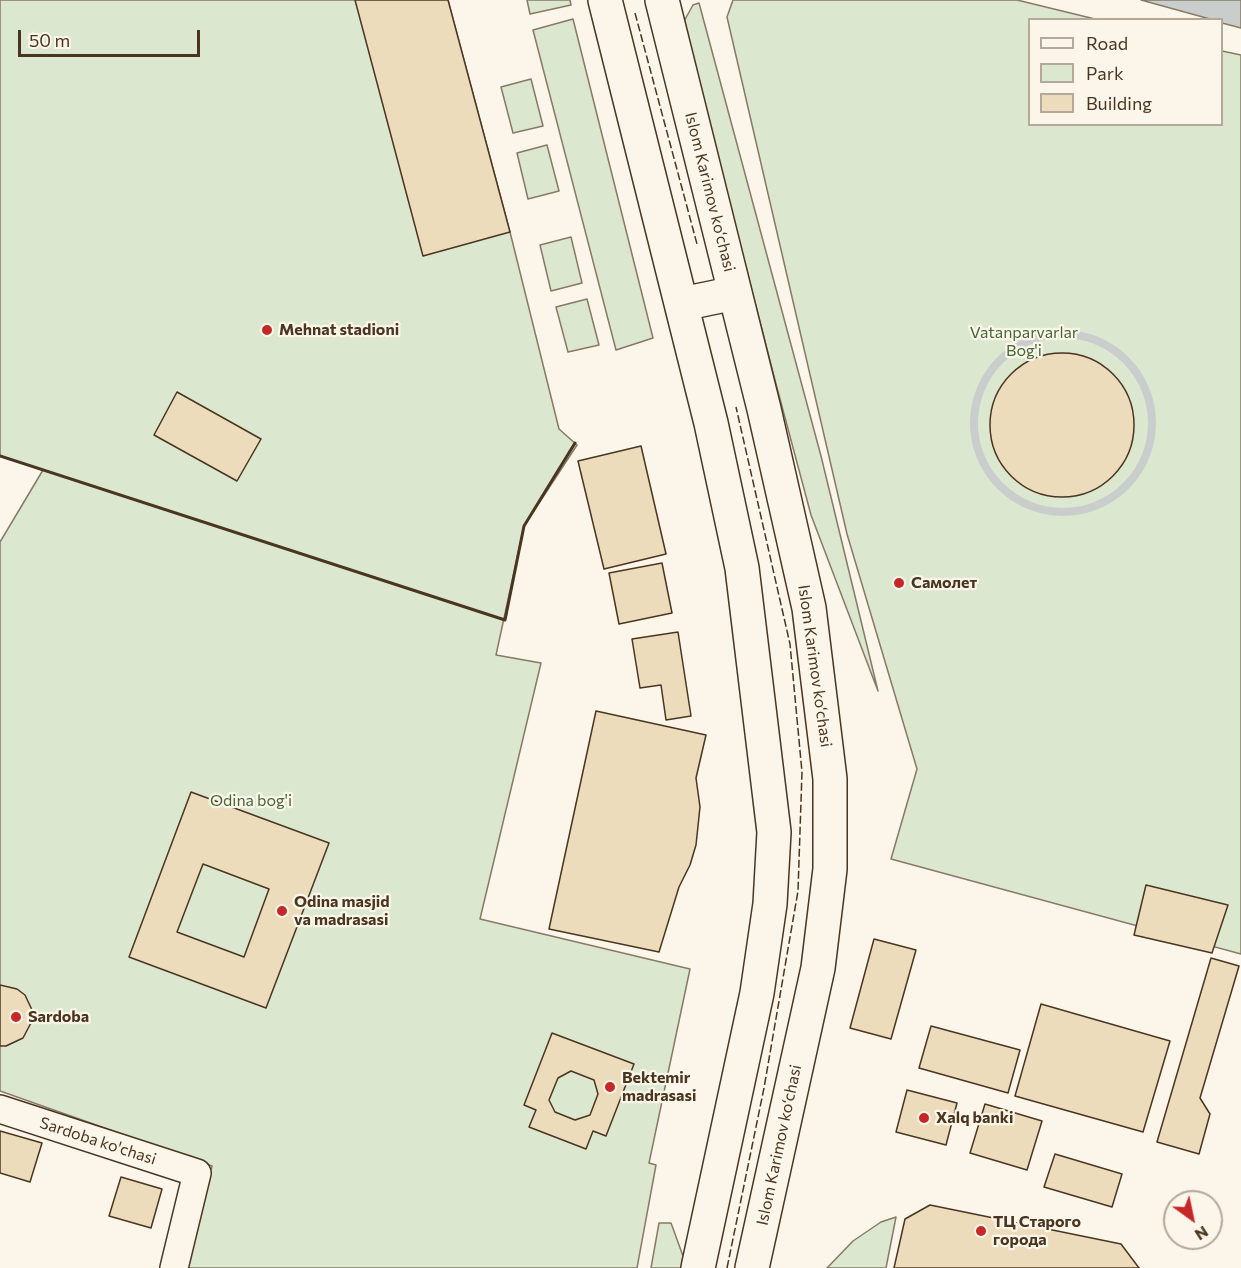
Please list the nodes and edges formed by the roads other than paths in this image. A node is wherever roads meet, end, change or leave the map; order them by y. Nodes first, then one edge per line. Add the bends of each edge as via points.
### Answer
1 (605, 0) edge
2 (662, 0) edge
3 (735, 293) junction
4 (681, 304) junction
5 (0, 1109) edge
6 (174, 1268) edge
7 (698, 1268) edge
8 (752, 1268) edge

1 - 4 main road
2 - 3 main road, Islom Karimov ko‘chasi
3 - 4 main road
3 - 8 main road, Islom Karimov ko‘chasi via 809,608 830,779 830,869 818,968
4 - 7 main road via 742,568 774,832 770,904 757,993
5 - 6 street, Sardoba ko'chasi via 197,1173

